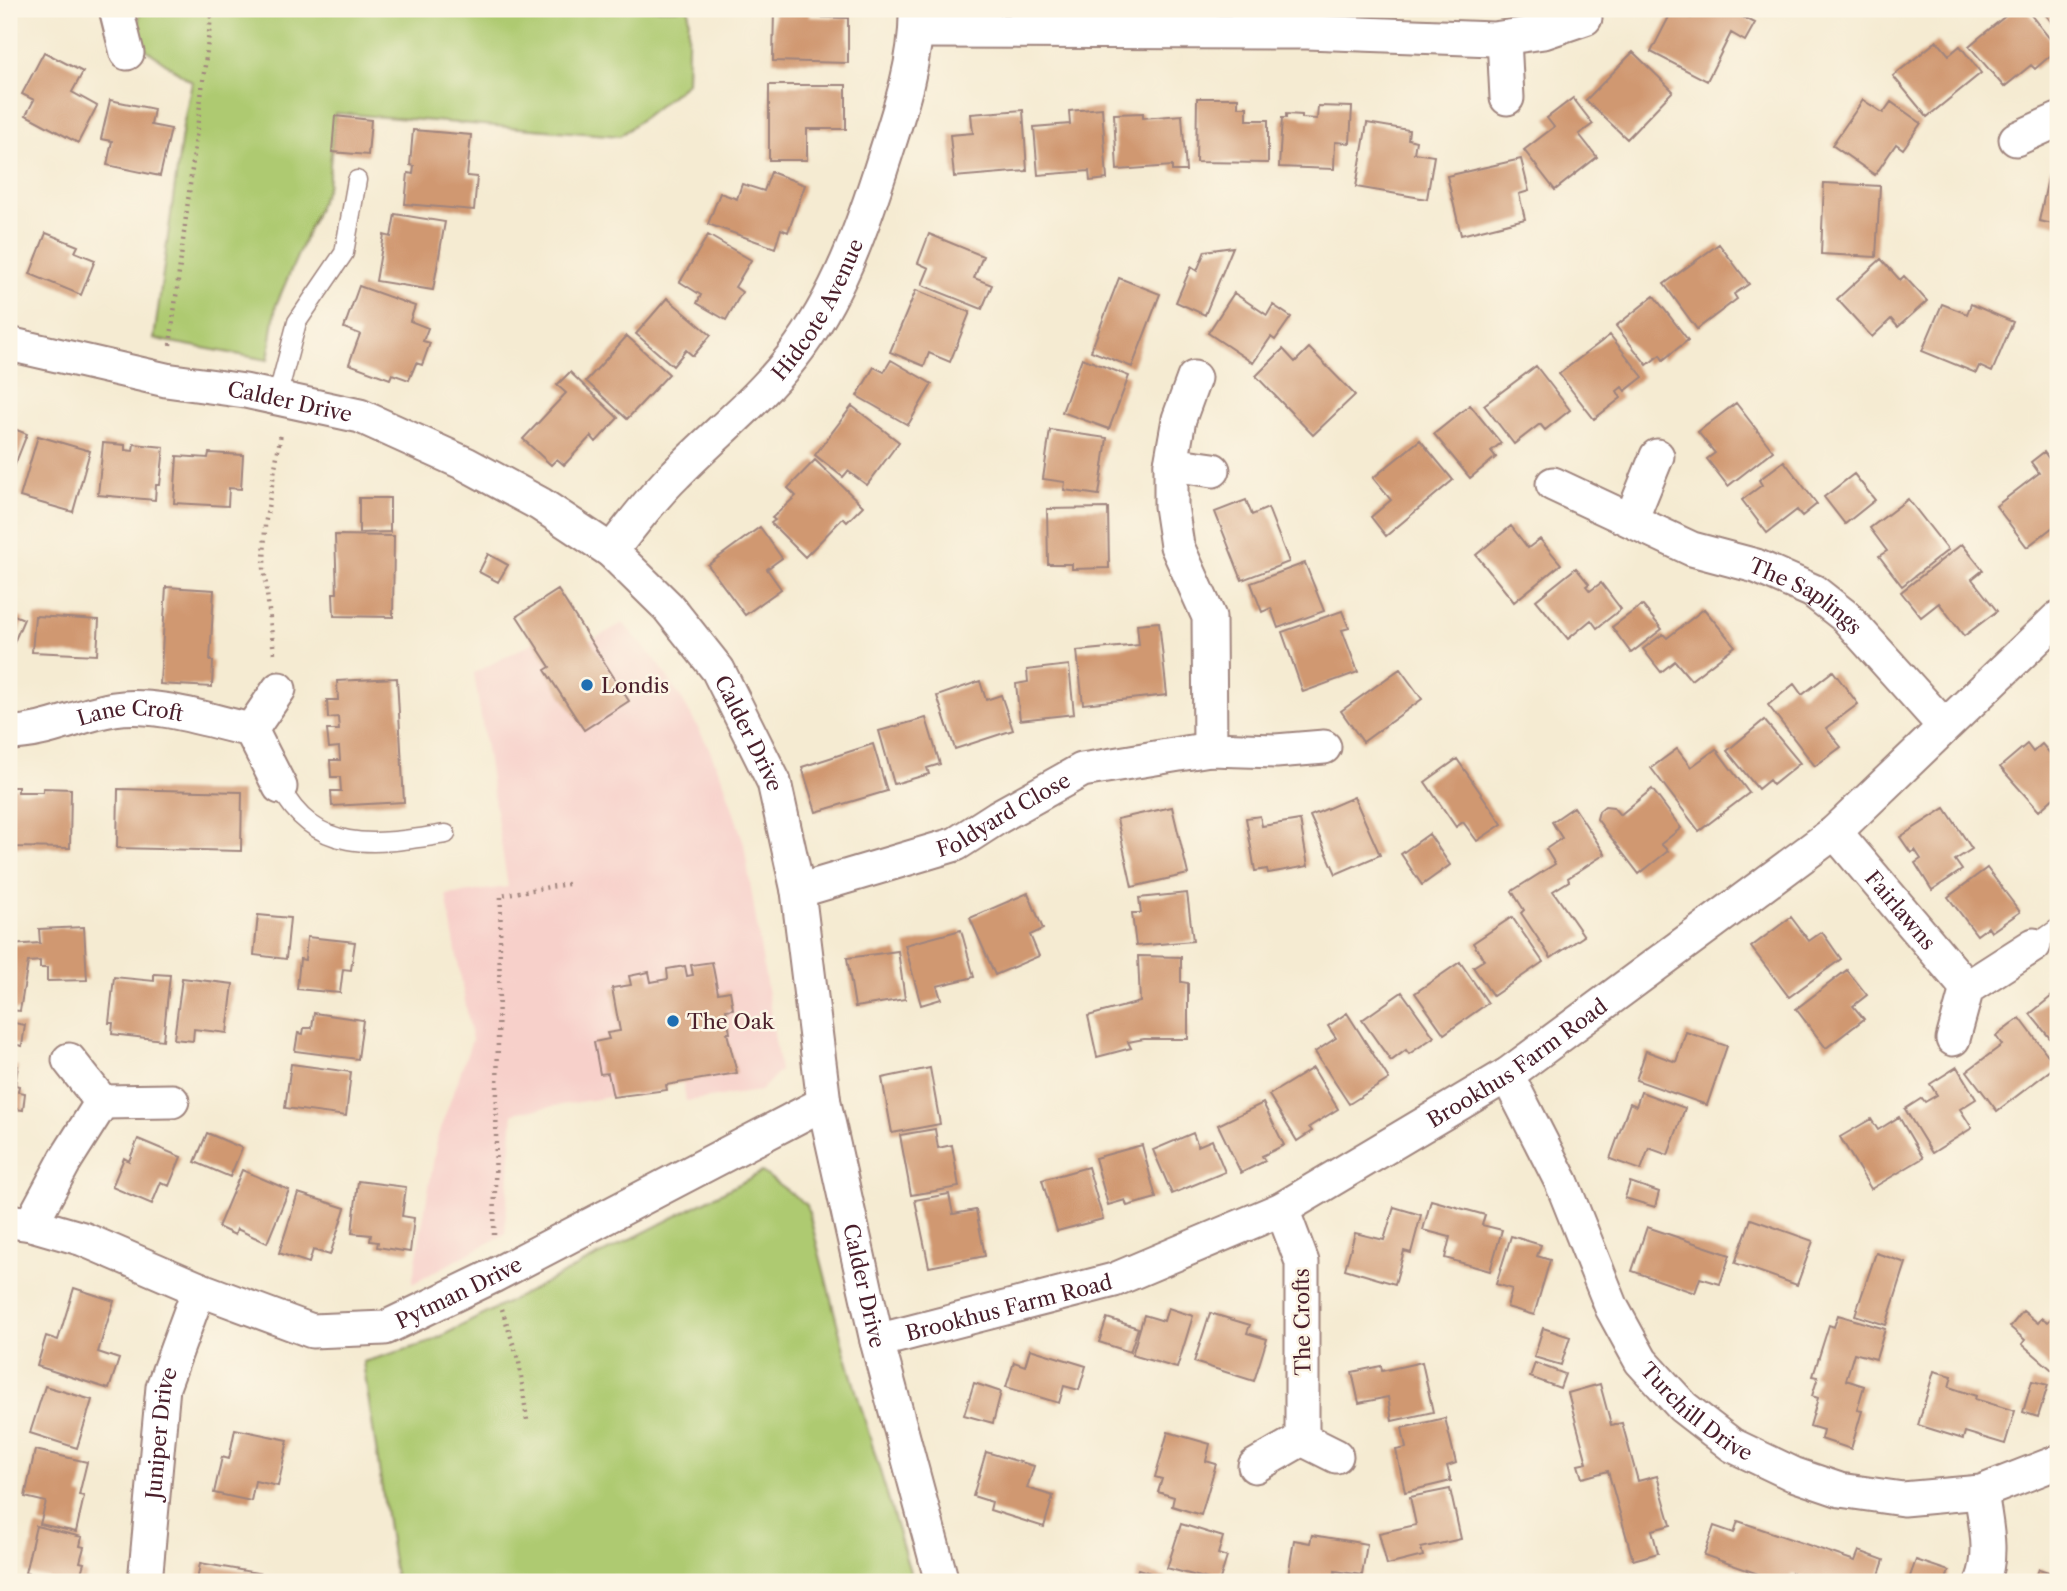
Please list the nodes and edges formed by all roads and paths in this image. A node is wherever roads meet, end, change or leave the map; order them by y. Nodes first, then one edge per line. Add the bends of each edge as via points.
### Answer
1 (116, 9) edge
2 (212, 9) edge
3 (1585, 18) dead end
4 (916, 20) edge
5 (1307, 21) edge
6 (1504, 38) junction
7 (127, 52) dead end
8 (1507, 98) dead end
9 (2058, 120) edge
10 (2015, 139) dead end
11 (358, 180) dead end
12 (9, 344) edge
13 (1194, 377) dead end
14 (166, 380) junction
15 (283, 399) junction
16 (1657, 456) dead end
17 (1171, 464) junction
18 (1213, 470) dead end
19 (1553, 484) dead end
20 (1631, 520) junction
21 (611, 551) junction
22 (2058, 618) edge
23 (279, 689) joint
24 (1944, 726) junction
25 (251, 730) junction
26 (9, 733) edge
27 (1324, 747) dead end
28 (1210, 749) junction
29 (280, 787) joint
30 (1835, 832) junction
31 (446, 834) dead end
32 (568, 884) dead end
33 (798, 891) junction
34 (2046, 937) edge
35 (1967, 988) junction
36 (1953, 1039) dead end
37 (69, 1060) dead end
38 (1507, 1075) junction
39 (172, 1101) dead end
40 (102, 1102) junction
41 (824, 1103) junction
42 (1282, 1209) junction
43 (20, 1222) edge
44 (493, 1276) junction
45 (199, 1289) junction
46 (877, 1341) junction
47 (527, 1420) dead end
48 (1302, 1439) junction
49 (1336, 1456) dead end
50 (2058, 1462) edge
51 (1255, 1466) dead end
52 (1982, 1492) junction
53 (145, 1582) edge
54 (942, 1582) edge
55 (1982, 1582) edge

1 - 7 street
2 - 14 path
3 - 6 street via 1545,32
4 - 5 street
4 - 21 street, Hidcote Avenue via 901,106 866,216 828,303 766,390 676,473
5 - 6 street
6 - 8 street
9 - 10 street
11 - 15 lane via 344,253 297,321
12 - 14 street, Calder Drive
13 - 17 street via 1179,419
14 - 15 street, Calder Drive
15 - 21 street, Calder Drive via 360,416 466,464 541,504
15 - 23 path via 265,525 264,568
16 - 20 street
17 - 18 street
17 - 28 street via 1177,546 1209,617
19 - 20 street, The Saplings
20 - 24 street, The Saplings via 1692,549 1756,566 1813,590 1846,617
21 - 33 street, Calder Drive via 668,607 718,670 774,782
22 - 24 street, Brookhus Farm Road
23 - 25 street
24 - 30 street, Brookhus Farm Road
25 - 26 street, Lane Croft via 143,707 113,709 25,733
25 - 29 street
27 - 28 street, Foldyard Close
28 - 33 street, Foldyard Close via 1082,770 956,844
29 - 31 lane via 290,806 309,825 338,839 389,843
30 - 35 street, Fairlawns
30 - 38 street, Brookhus Farm Road
32 - 44 path via 501,895
33 - 41 street, Calder Drive
34 - 35 street
35 - 36 street
37 - 40 street
38 - 42 street, Brookhus Farm Road
38 - 52 street, Turchill Drive via 1562,1183 1612,1308 1641,1361 1683,1407 1732,1445 1840,1490 1903,1499
39 - 40 street
40 - 43 street, Pytman Drive
41 - 44 street, Pytman Drive
41 - 46 street, Calder Drive
42 - 46 street, Brookhus Farm Road via 1114,1280
42 - 48 street, The Crofts via 1302,1262
43 - 45 street, Pytman Drive via 83,1239
44 - 45 street, Pytman Drive via 385,1328 312,1331
44 - 47 path via 519,1362
45 - 53 street, Juniper Drive via 163,1387
46 - 54 street, Calder Drive
48 - 49 street
48 - 51 street
50 - 52 street, Turchill Drive
52 - 55 street via 1989,1545

